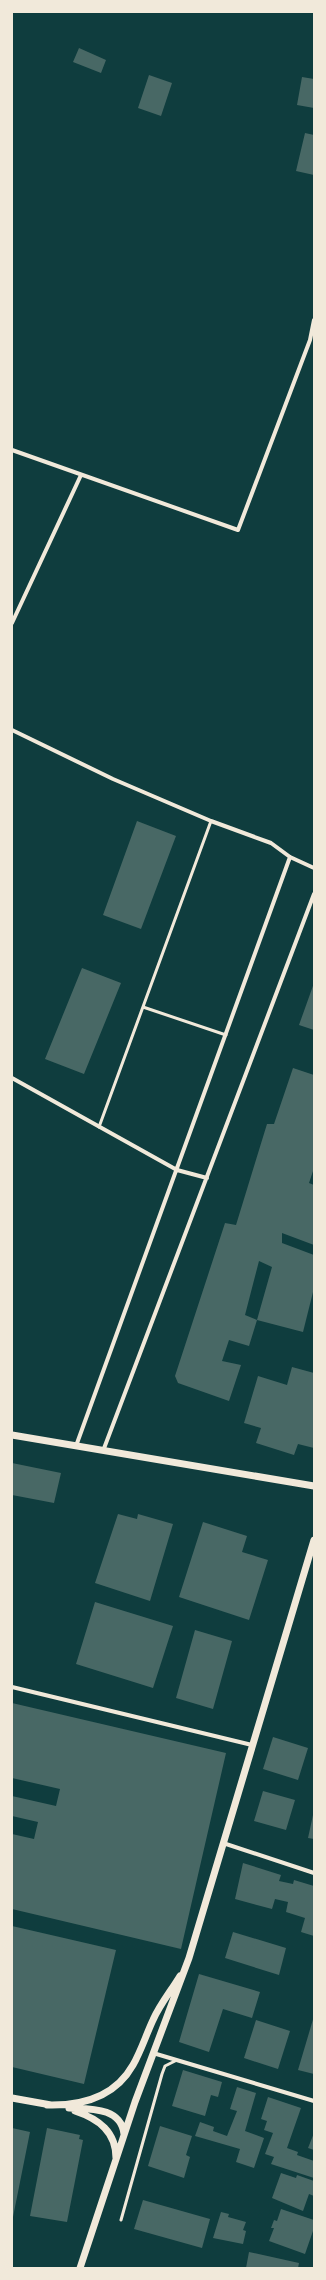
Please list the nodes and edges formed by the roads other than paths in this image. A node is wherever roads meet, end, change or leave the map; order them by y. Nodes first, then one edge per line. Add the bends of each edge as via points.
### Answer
1 (314, 320) edge
2 (12, 450) edge
3 (81, 475) junction
4 (12, 623) edge
5 (12, 730) edge
6 (211, 821) junction
7 (290, 857) junction
8 (314, 868) edge
9 (314, 894) edge
10 (143, 1007) junction
11 (226, 1035) junction
12 (12, 1078) edge
13 (99, 1128) junction
14 (177, 1170) junction
15 (207, 1178) junction
16 (12, 1435) edge
17 (76, 1446) junction
18 (103, 1451) junction
19 (314, 1486) edge
20 (314, 1540) edge
21 (12, 1687) edge
22 (252, 1745) junction
23 (223, 1843) junction
24 (314, 1873) edge
25 (189, 1958) junction
26 (153, 2053) junction
27 (177, 2060) junction
28 (12, 2098) edge
29 (314, 2101) edge
30 (47, 2105) junction
31 (65, 2108) junction
32 (123, 2140) junction
33 (114, 2166) junction
34 (120, 2220) dead end
35 (81, 2266) edge

1 - 3 street via 310,340 238,530
2 - 3 street
3 - 4 street
5 - 6 street via 113,779
6 - 7 street via 271,843
6 - 10 lane
7 - 8 street
7 - 11 street
9 - 15 street
10 - 11 lane
10 - 13 lane
11 - 14 street
12 - 13 street
13 - 14 street
14 - 15 street
14 - 17 street
15 - 18 street
16 - 17 street
17 - 18 street
18 - 19 street
20 - 22 street
21 - 22 street
22 - 23 street
23 - 24 street
23 - 25 street
25 - 26 street
25 - 30 street via 160,2005 132,2067 120,2081 96,2098 82,2103
26 - 27 street
26 - 32 street
27 - 29 street
27 - 34 lane via 165,2066 162,2074
28 - 30 street
30 - 31 street
31 - 32 street via 99,2110 112,2115 121,2122
31 - 33 street via 84,2114 104,2126 114,2141
32 - 33 street
33 - 35 street

